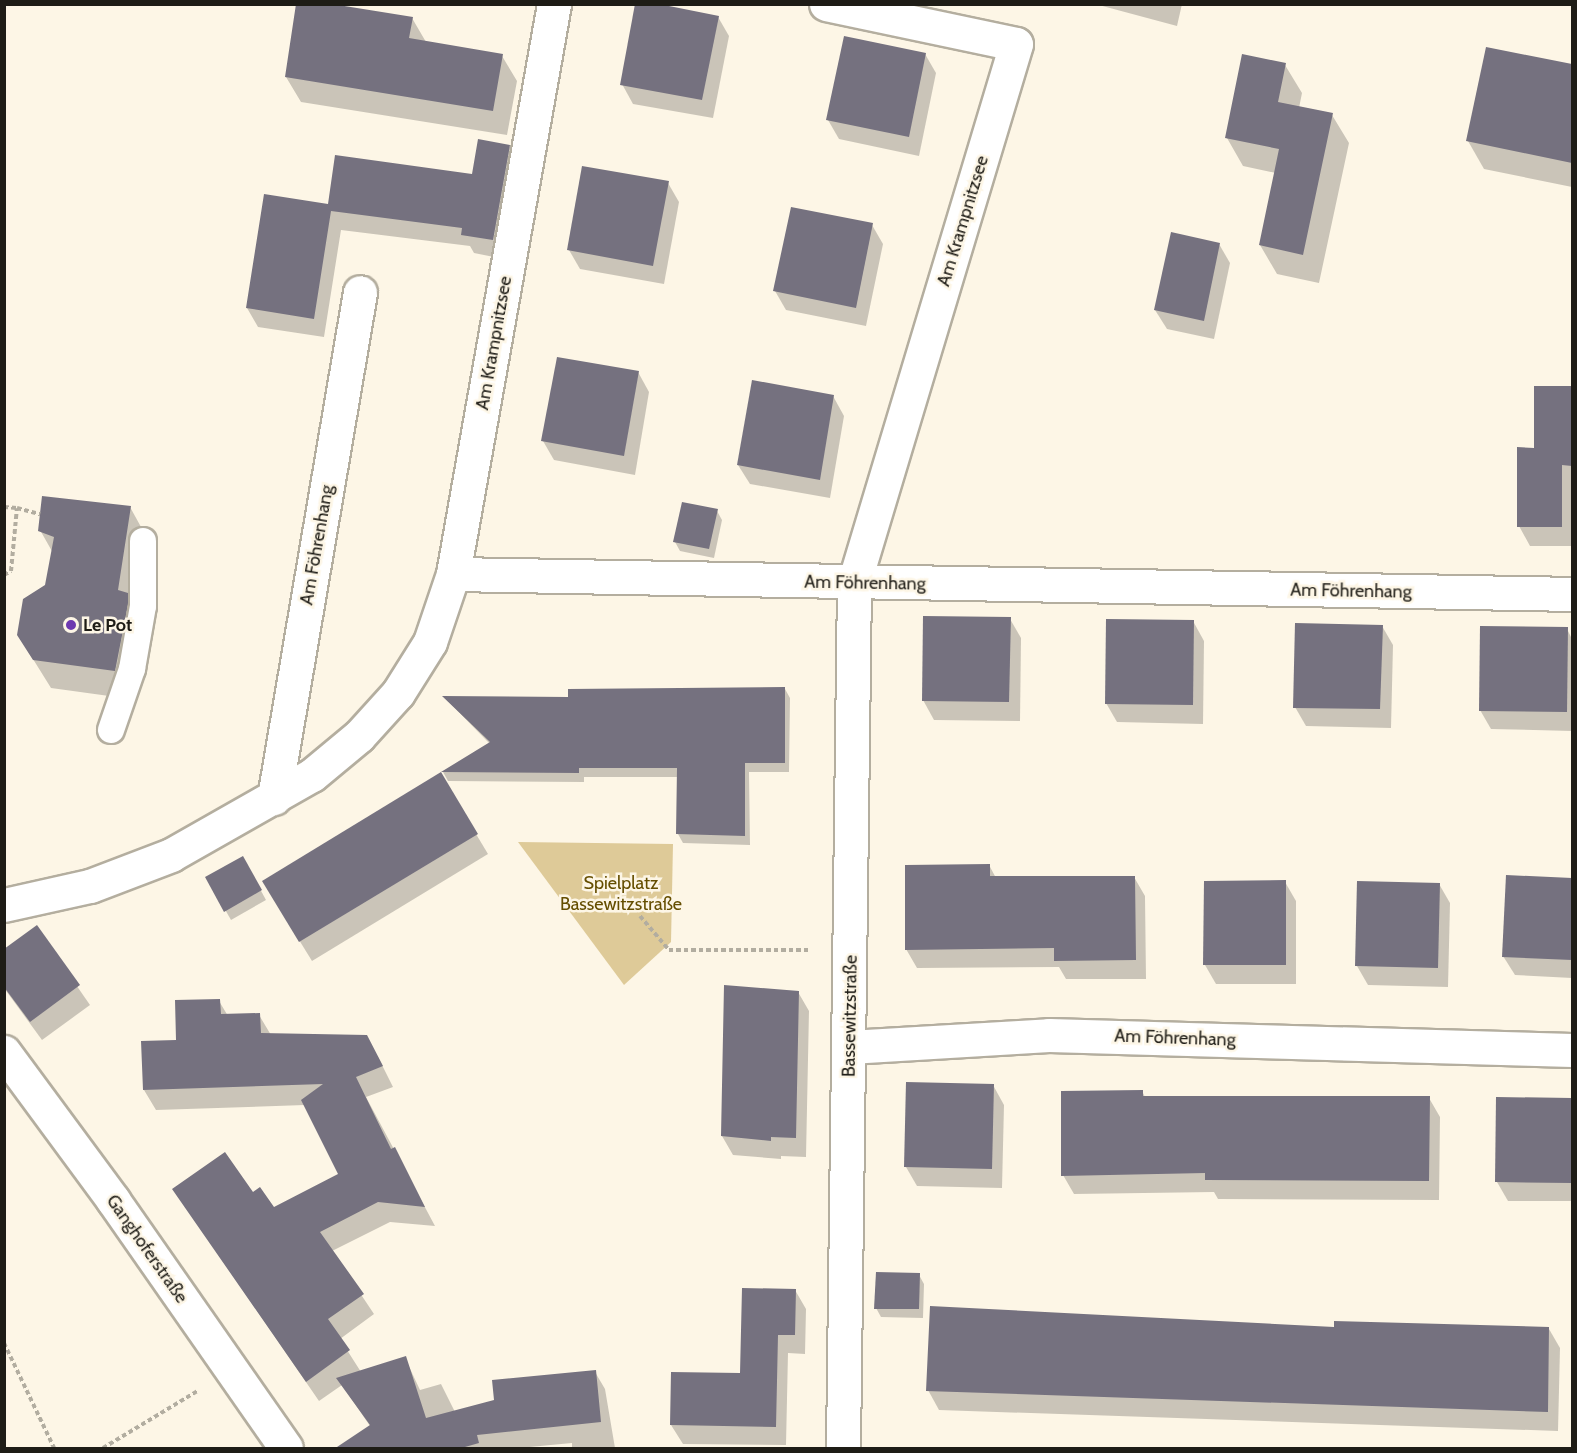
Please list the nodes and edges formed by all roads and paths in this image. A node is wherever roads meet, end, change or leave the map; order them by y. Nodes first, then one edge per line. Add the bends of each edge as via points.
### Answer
1 (554, 4) edge
2 (826, 4) edge
3 (360, 292) dead end
4 (4, 507) edge
5 (17, 508) junction
6 (40, 514) dead end
7 (143, 541) dead end
8 (453, 574) junction
9 (4, 575) edge
10 (854, 583) junction
11 (1572, 594) edge
12 (111, 730) dead end
13 (274, 798) junction
14 (4, 905) edge
15 (640, 916) dead end
16 (851, 950) junction
17 (849, 1047) junction
18 (1572, 1050) edge
19 (4, 1052) edge
20 (4, 1343) edge
21 (231, 1371) junction
22 (54, 1449) edge
23 (103, 1449) edge
24 (286, 1449) edge
25 (843, 1449) edge

1 - 8 street, Am Krampnitzsee
2 - 10 street, Am Krampnitzsee via 1016,44
3 - 13 street, Am Föhrenhang
4 - 5 path
5 - 6 path
5 - 9 path via 11,571
7 - 12 lane via 143,606 132,669
8 - 10 street, Am Föhrenhang
8 - 13 street via 430,642 398,693 359,736 312,775
10 - 11 street, Am Föhrenhang
10 - 16 street, Bassewitzstraße
13 - 14 street via 211,836 130,872 90,886
15 - 16 path via 669,950
16 - 17 street, Bassewitzstraße
17 - 18 street, Am Föhrenhang via 1049,1035
17 - 25 street, Bassewitzstraße
19 - 21 street, Ganghoferstraße via 113,1200
20 - 22 path
21 - 23 path
21 - 24 street, Ganghoferstraße

